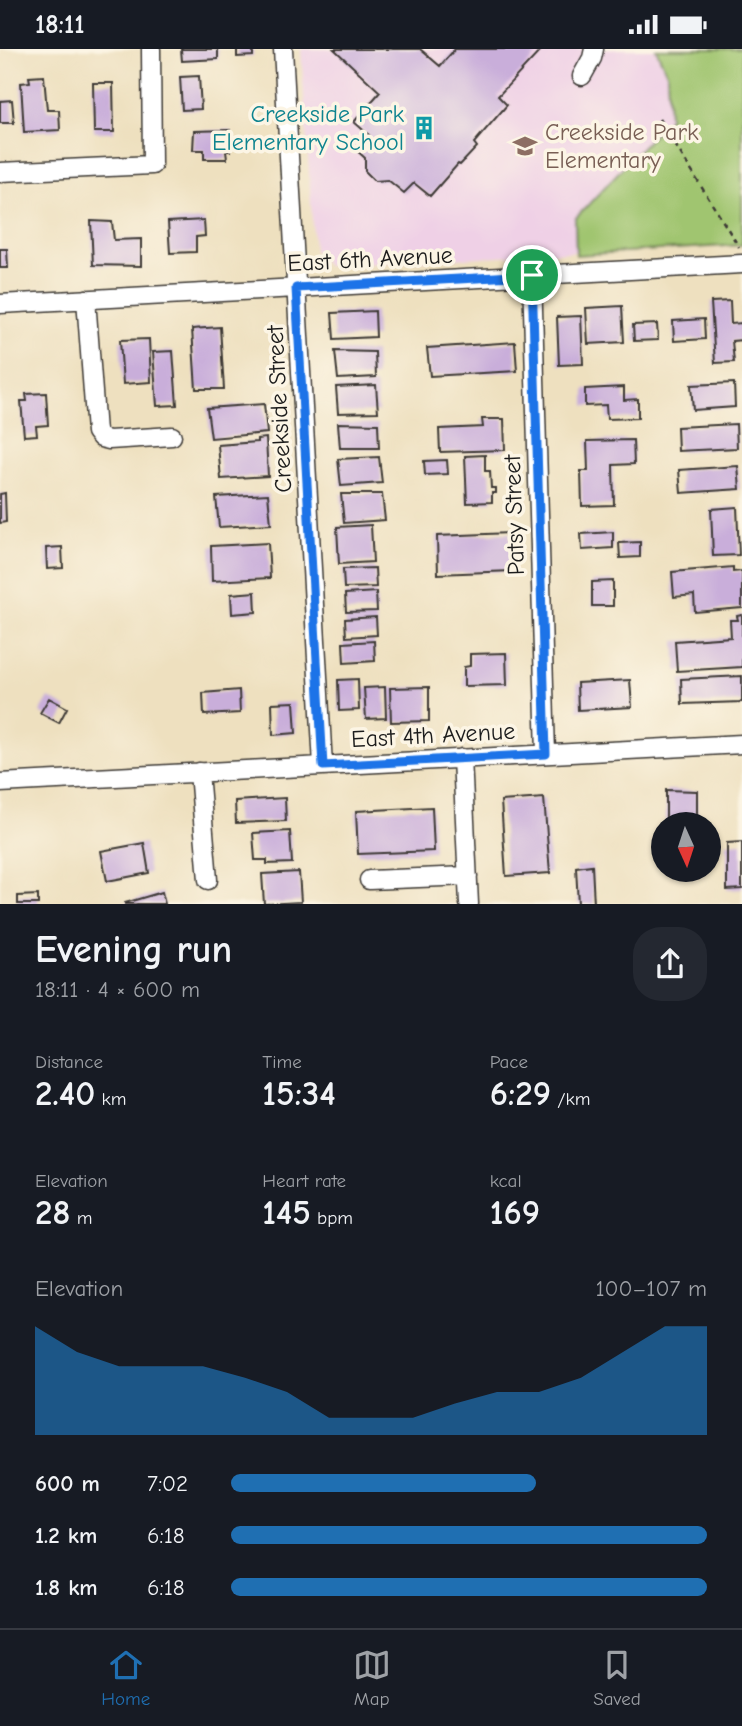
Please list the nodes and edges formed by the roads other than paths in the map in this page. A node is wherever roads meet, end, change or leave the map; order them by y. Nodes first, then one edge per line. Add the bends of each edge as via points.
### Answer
1 (151, 49) edge
2 (283, 49) edge
3 (594, 49) edge
4 (582, 76) dead end
5 (0, 172) edge
6 (742, 264) edge
7 (532, 275) junction
8 (296, 288) junction
9 (86, 299) junction
10 (0, 304) edge
11 (172, 436) dead end
12 (742, 744) edge
13 (546, 754) junction
14 (462, 758) junction
15 (323, 766) junction
16 (199, 772) junction
17 (0, 783) edge
18 (468, 876) junction
19 (208, 880) dead end
20 (369, 880) dead end
21 (469, 904) edge

1 - 5 street via 152,165
2 - 8 street, Creekside Street
3 - 4 street
6 - 7 street, East 6th Avenue
7 - 8 street, East 6th Avenue
7 - 13 street, Patsy Street
8 - 9 street, East 6th Avenue
8 - 15 street, Creekside Street
9 - 10 street, East 6th Avenue
9 - 11 street via 96,432 109,440
12 - 13 street, East 4th Avenue
13 - 14 street, East 4th Avenue
14 - 15 street, East 4th Avenue
14 - 18 street
15 - 16 street, East 4th Avenue
16 - 17 street, East 4th Avenue
16 - 19 street
18 - 20 street
18 - 21 street

